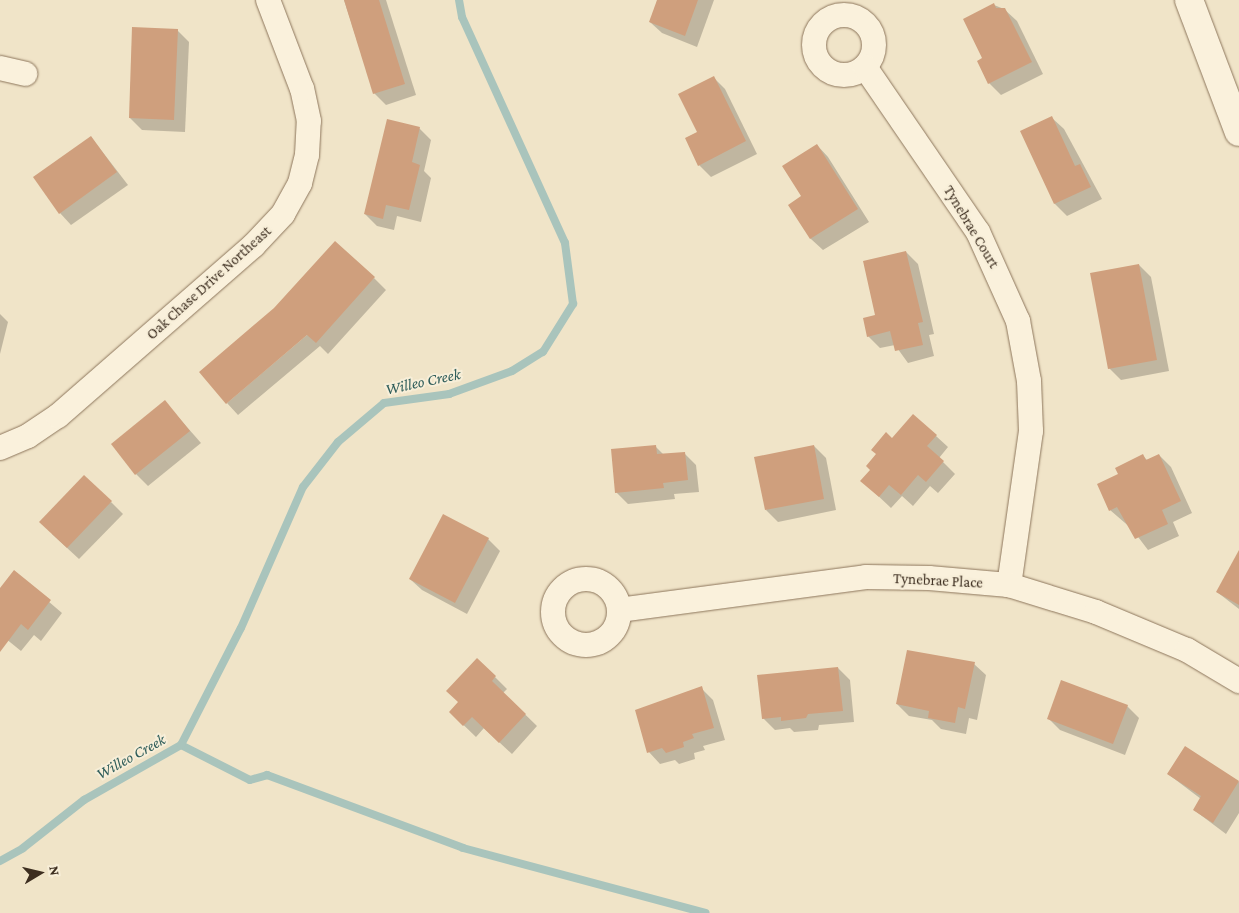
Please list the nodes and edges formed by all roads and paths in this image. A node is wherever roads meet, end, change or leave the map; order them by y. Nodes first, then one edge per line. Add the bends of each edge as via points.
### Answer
1 (268, 0) edge
2 (1189, 0) edge
3 (865, 67) dead end
4 (0, 68) edge
5 (25, 74) dead end
6 (1239, 132) edge
7 (0, 448) edge
8 (1009, 585) junction
9 (619, 610) dead end
10 (1239, 681) edge

1 - 7 street, Oak Chase Drive Northeast via 302,89 309,121 307,155 300,183 283,214 253,246 58,416 28,436
2 - 6 main road
3 - 8 street, Tynebrae Court via 978,232 1018,322 1028,381 1031,430
4 - 5 street
8 - 9 street, Tynebrae Place via 929,578 866,577
8 - 10 street, Tynebrae Place via 1096,612 1187,650

